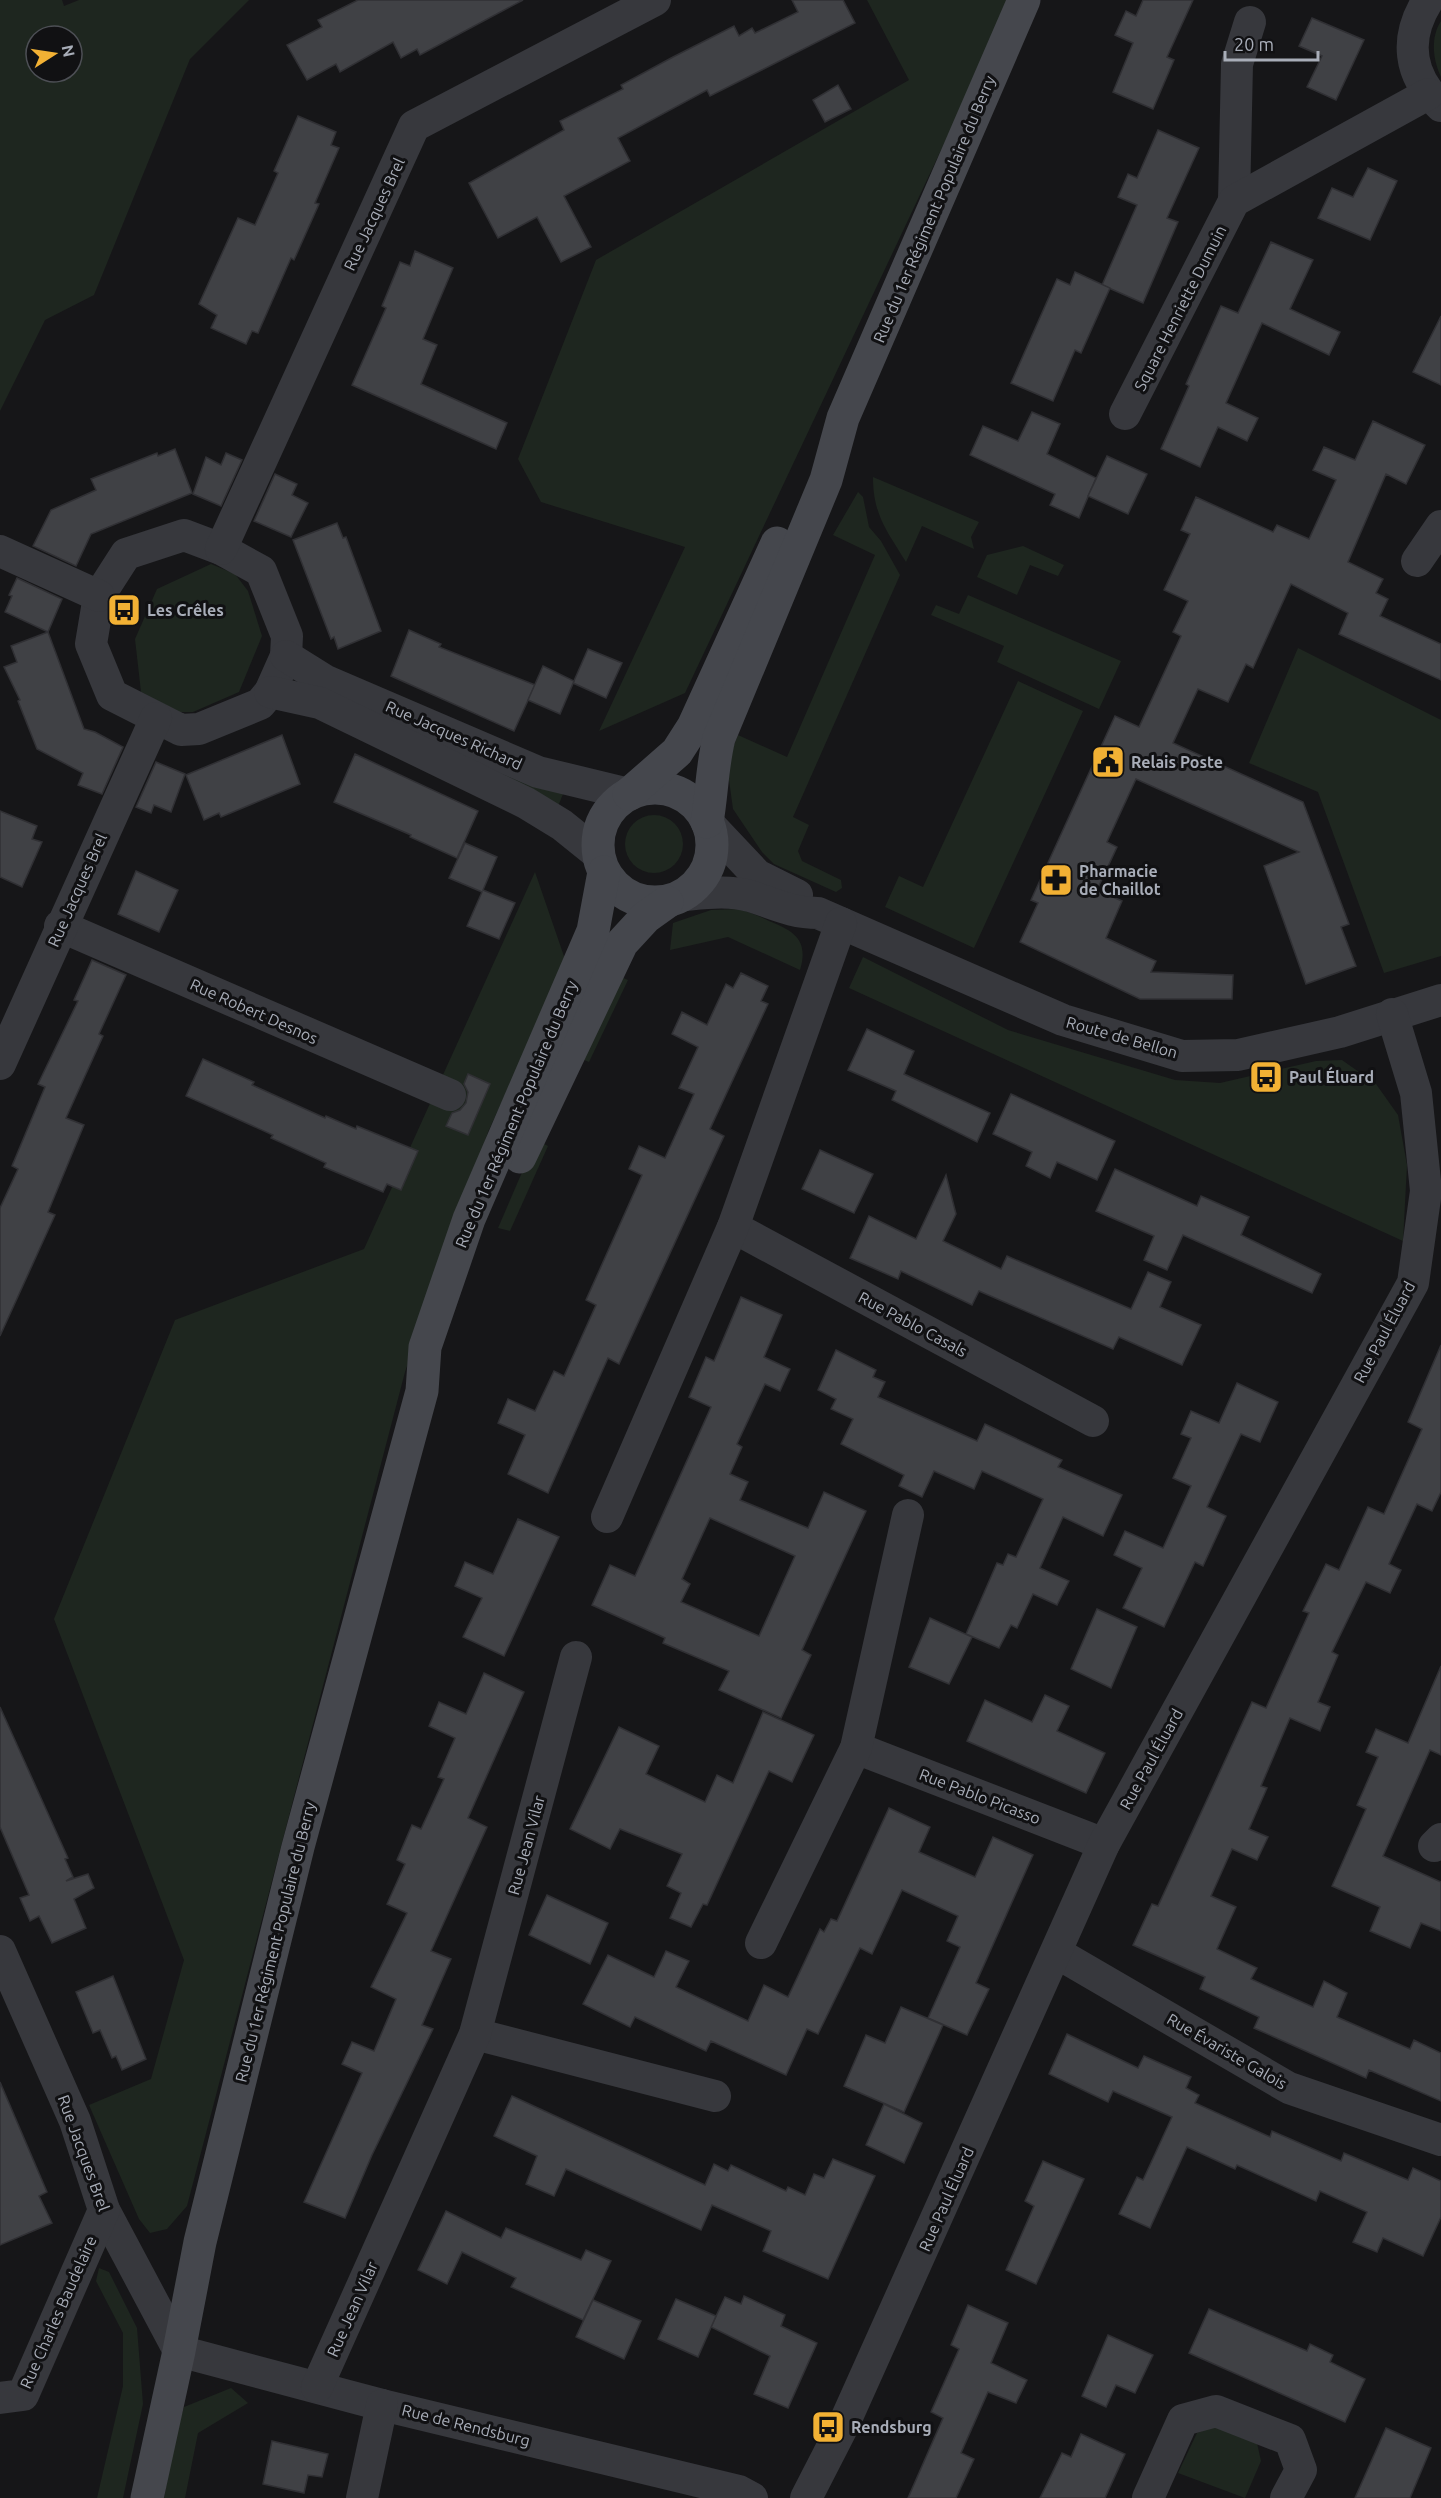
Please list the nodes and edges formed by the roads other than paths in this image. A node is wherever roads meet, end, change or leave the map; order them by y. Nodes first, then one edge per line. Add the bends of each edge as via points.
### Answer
1 (655, 0) edge
2 (1024, 0) edge
3 (1428, 0) edge
4 (1250, 22) dead end
5 (1435, 100) edge
6 (1234, 201) junction
7 (1125, 414) dead end
8 (843, 418) junction
9 (1441, 526) edge
10 (221, 549) junction
11 (0, 551) edge
12 (1417, 561) dead end
13 (99, 596) junction
14 (286, 656) junction
15 (270, 692) junction
16 (156, 718) junction
17 (629, 794) junction
18 (707, 822) junction
19 (601, 863) junction
20 (676, 898) junction
21 (829, 918) junction
22 (60, 926) junction
23 (1441, 1000) edge
24 (1392, 1014) junction
25 (0, 1064) edge
26 (450, 1095) dead end
27 (733, 1227) junction
28 (422, 1391) junction
29 (1093, 1421) dead end
30 (908, 1515) dead end
31 (607, 1517) dead end
32 (576, 1657) dead end
33 (856, 1748) junction
34 (1104, 1844) junction
35 (761, 1943) dead end
36 (0, 1951) edge
37 (1056, 1953) junction
38 (476, 2034) junction
39 (716, 2096) dead end
40 (1441, 2140) edge
41 (104, 2210) junction
42 (179, 2351) junction
43 (317, 2387) junction
44 (0, 2398) edge
45 (382, 2405) junction
46 (147, 2498) edge
47 (362, 2498) edge
48 (752, 2498) edge
49 (806, 2498) edge
50 (1148, 2498) edge
51 (1286, 2498) edge

1 - 10 street, Rue Jacques Brel via 414,126
2 - 8 main road, Rue du 1er Régiment Populaire du Berry
3 - 5 street via 1418,17 1412,43 1415,70
4 - 6 street, Square Henriette Dumuin via 1237,64
5 - 6 street
6 - 7 street, Square Henriette Dumuin
8 - 17 main road, Rue du 1er Régiment Populaire du Berry via 808,475 693,728 677,752
8 - 18 main road, Rue du 1er Régiment Populaire du Berry via 826,480 719,738
9 - 12 street
10 - 13 street via 184,535 126,555
10 - 14 street via 261,571 287,636
11 - 13 street
13 - 16 street via 91,644 112,694
14 - 15 street
14 - 17 street, Rue Jacques Richard via 326,681 538,772
15 - 16 street via 260,704 199,729 181,730
15 - 19 street, Rue Jacques Richard via 320,703 526,803 562,825
16 - 22 street, Rue Jacques Brel
17 - 18 main road via 665,789 682,795
17 - 19 main road via 614,804 604,819 598,836
18 - 20 main road via 712,854 702,877
18 - 21 street, Route de Bellon via 757,875 804,899
19 - 20 main road via 614,887 628,896 643,901
19 - 28 main road, Rue du 1er Régiment Populaire du Berry via 593,931 469,1219 425,1347
20 - 21 street, Route de Bellon via 728,892
20 - 28 main road, Rue du 1er Régiment Populaire du Berry via 646,916 622,943 604,977 487,1227 442,1352
21 - 24 street, Route de Bellon via 1063,1020 1182,1056 1238,1056 1340,1032
21 - 27 street
22 - 25 street, Rue Jacques Brel
22 - 26 street, Rue Robert Desnos
23 - 24 street, Route de Bellon
24 - 34 street, Rue Paul Éluard via 1416,1093 1426,1191 1413,1283
27 - 29 street, Rue Pablo Casals
27 - 31 street
28 - 42 main road, Rue du 1er Régiment Populaire du Berry via 298,1846 200,2242
30 - 33 street
32 - 38 street, Rue Jean Vilar
33 - 34 street, Rue Pablo Picasso
33 - 35 street
34 - 37 street, Rue Paul Éluard
36 - 41 street, Rue Jacques Brel via 75,2121
37 - 40 street, Rue Évariste Galois via 1289,2088
37 - 49 street, Rue Paul Éluard via 843,2426
38 - 39 street
38 - 43 street, Rue Jean Vilar
41 - 42 street, Rue Jacques Brel
41 - 44 street, Rue Charles Baudelaire via 23,2394
42 - 43 street, Rue de Rendsburg
42 - 46 main road, Rue du 1er Régiment Populaire du Berry
43 - 45 street, Rue de Rendsburg
45 - 47 street
45 - 48 street, Rue de Rendsburg via 739,2491
50 - 51 street via 1183,2420 1216,2411 1290,2440 1301,2470

